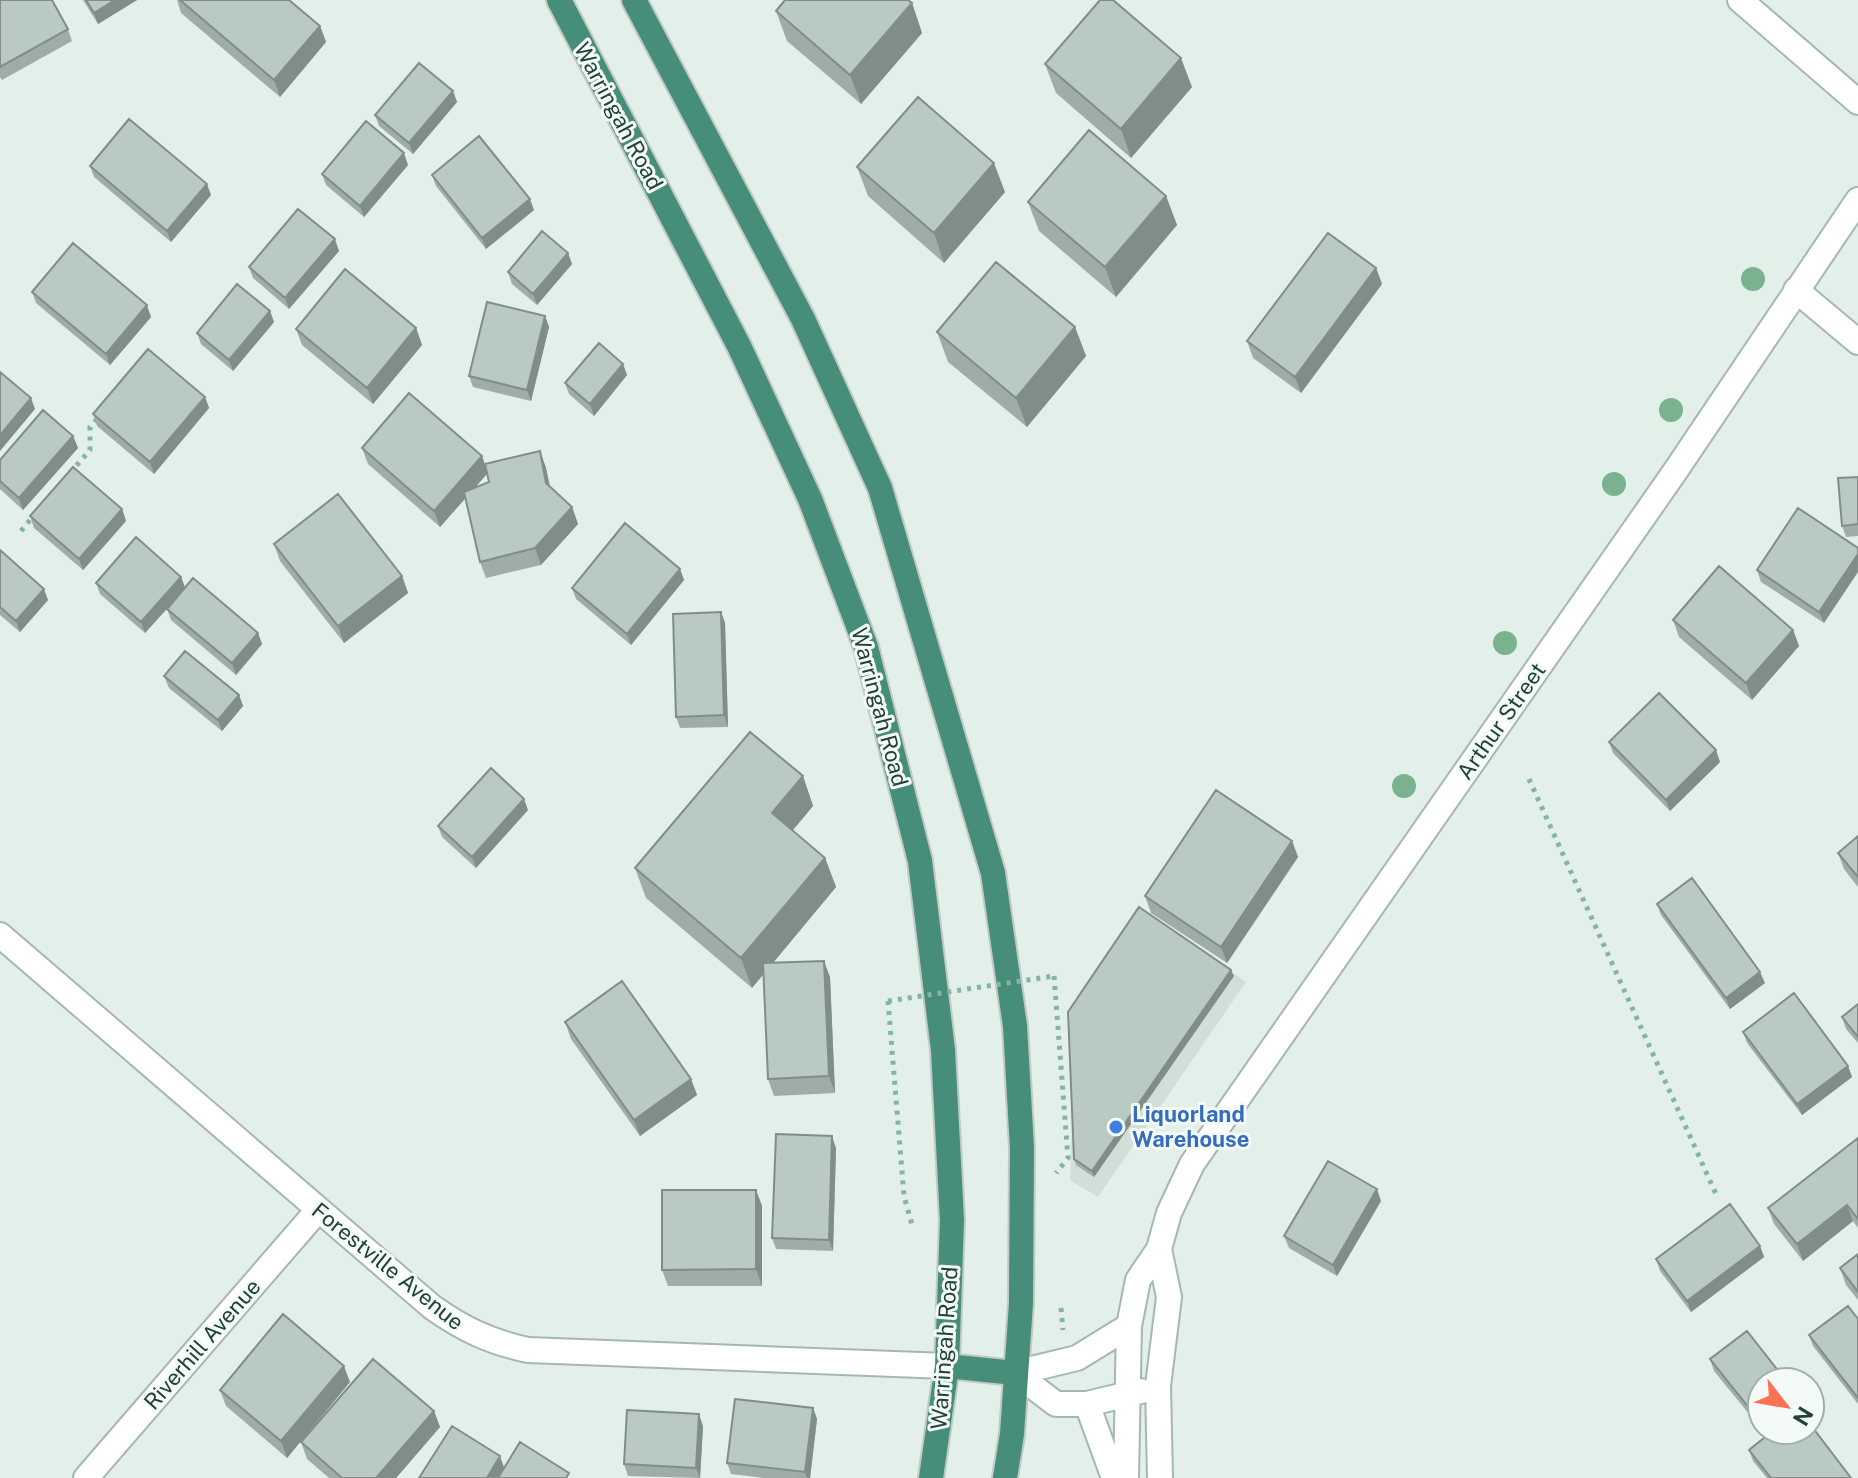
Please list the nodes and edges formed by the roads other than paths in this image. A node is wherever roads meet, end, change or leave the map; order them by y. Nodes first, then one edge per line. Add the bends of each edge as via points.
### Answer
1 (559, 0) edge
2 (634, 0) edge
3 (1740, 0) edge
4 (1858, 102) edge
5 (1858, 200) edge
6 (1796, 290) junction
7 (1858, 342) edge
8 (0, 935) edge
9 (318, 1210) junction
10 (1159, 1249) junction
11 (1129, 1326) junction
12 (947, 1366) junction
13 (1015, 1373) junction
14 (1158, 1386) junction
15 (1127, 1396) junction
16 (1087, 1404) junction
17 (86, 1478) edge
18 (931, 1478) edge
19 (1005, 1478) edge
20 (1114, 1478) edge
21 (1126, 1478) edge
22 (1160, 1478) edge

1 - 12 highway, Warringah Road via 744,356 810,499 866,647 920,861 943,1050 952,1220
2 - 13 highway via 803,319 880,488 993,873 1015,1026 1022,1148
3 - 4 street
5 - 6 street, Arthur Street
6 - 7 street
6 - 10 street, Arthur Street via 1221,1121 1186,1176
8 - 9 street, Forestville Avenue
9 - 12 street, Forestville Avenue via 432,1307 494,1343 528,1350
9 - 17 street, Riverhill Avenue
10 - 11 street, Arthur Street via 1138,1280
10 - 14 street, Arthur Street via 1169,1297
11 - 13 street via 1077,1358
11 - 15 street, Arthur Street
12 - 13 highway, Forestville Avenue
12 - 18 highway, Warringah Road
13 - 16 street via 1056,1404
13 - 19 highway
14 - 15 street
14 - 22 street, Arthur Street
15 - 16 street
15 - 21 street, Arthur Street
16 - 20 street

